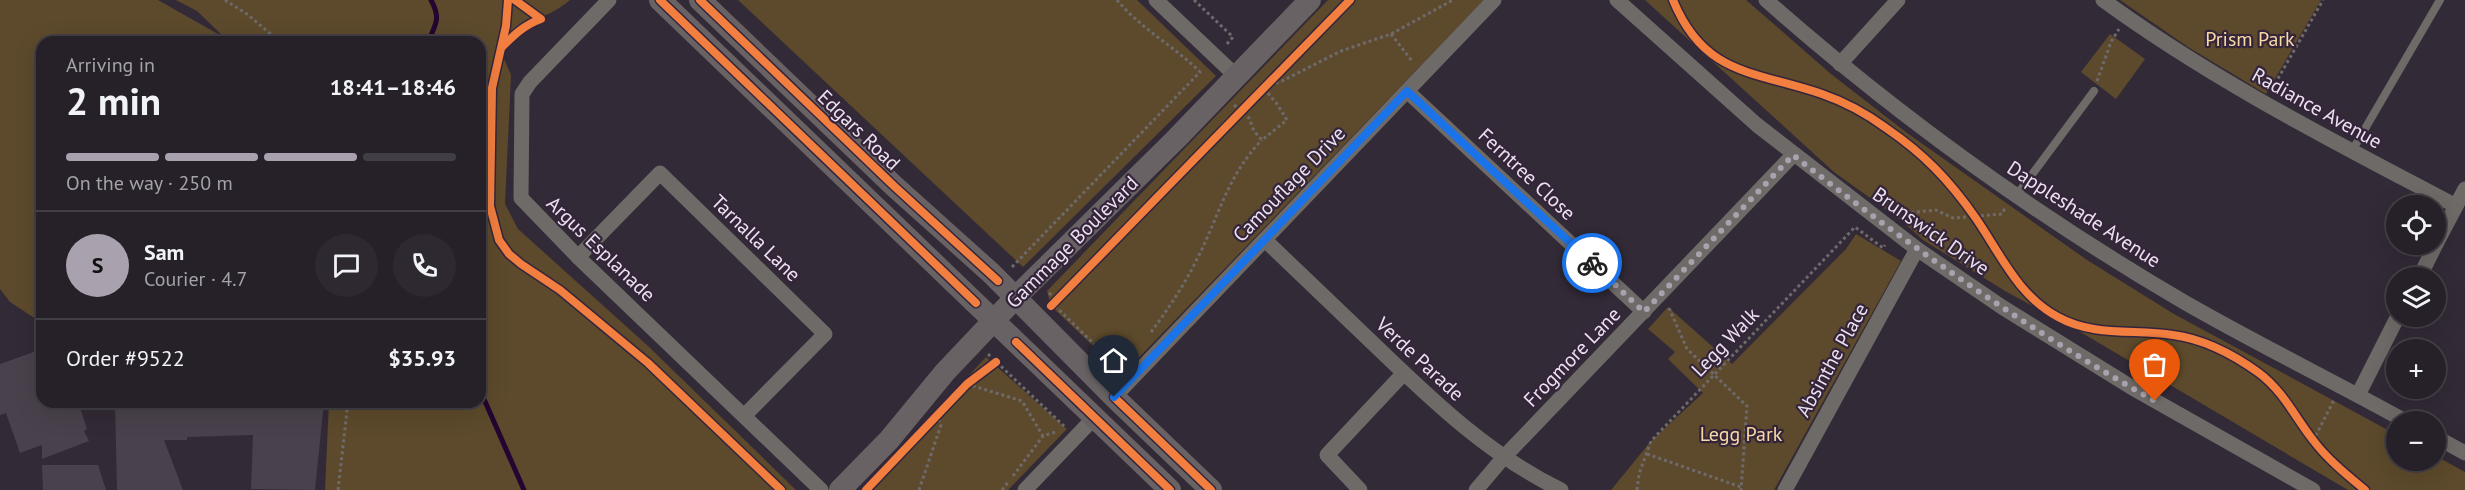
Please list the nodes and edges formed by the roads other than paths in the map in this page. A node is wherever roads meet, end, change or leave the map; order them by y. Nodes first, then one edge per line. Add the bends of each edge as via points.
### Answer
1 (609, 0) edge
2 (660, 0) edge
3 (700, 0) edge
4 (1156, 0) edge
5 (1310, 0) edge
6 (1494, 0) edge
7 (1617, 0) edge
8 (1766, 0) edge
9 (1898, 0) edge
10 (2103, 0) edge
11 (2440, 0) edge
12 (1840, 64) junction
13 (1228, 84) junction
14 (1407, 91) junction
15 (2094, 91) road end
16 (2352, 151) junction
17 (1793, 155) junction
18 (2465, 189) edge
19 (2016, 196) junction
20 (2456, 206) junction
21 (2446, 225) edge
22 (1265, 240) junction
23 (1917, 249) junction
24 (578, 257) junction
25 (1016, 297) junction
26 (1644, 312) junction
27 (994, 320) junction
28 (2392, 327) edge
29 (1404, 373) junction
30 (2358, 395) junction
31 (1114, 397) junction
32 (2387, 411) edge
33 (744, 416) junction
34 (1094, 418) junction
35 (2446, 443) edge
36 (2465, 453) edge
37 (1504, 457) junction
38 (821, 490) edge
39 (840, 490) edge
40 (1025, 490) edge
41 (1170, 490) edge
42 (1211, 490) edge
43 (1360, 490) edge
44 (1476, 490) edge
45 (1561, 490) edge
46 (1785, 490) edge
47 (2313, 490) edge

1 - 24 street, Argus Esplanade via 524,88 520,99 521,198
2 - 27 main road
3 - 25 main road, Edgars Road
4 - 13 street
5 - 13 main road, Gammage Boulevard
6 - 14 street, Camouflage Drive
7 - 17 street, Brunswick Drive
8 - 12 street, Dappleshade Avenue
9 - 12 street
10 - 16 street, Radiance Avenue via 2265,105
11 - 16 lane
12 - 19 street, Dappleshade Avenue
13 - 25 main road, Gammage Boulevard
14 - 22 street, Camouflage Drive
14 - 26 street, Ferntree Close
15 - 19 lane
16 - 20 street, Radiance Avenue
17 - 23 street, Brunswick Drive
17 - 26 street, Frogmore Lane
18 - 20 street
19 - 30 street, Dappleshade Avenue via 2183,302
20 - 21 street
22 - 29 street, Verde Parade
22 - 31 street, Camouflage Drive
23 - 46 street, Absinthe Place
23 - 47 street, Brunswick Drive via 2136,390
24 - 33 street, Argus Esplanade
24 - 33 street, Tarnalla Lane via 660,173 825,334
25 - 27 main road, Gammage Boulevard
25 - 31 main road, Edgars Road
26 - 37 street, Frogmore Lane
27 - 34 main road
27 - 39 main road, Gammage Boulevard
28 - 30 street
29 - 37 street, Verde Parade via 1470,433
29 - 43 street via 1327,455
30 - 32 street, Dappleshade Avenue
31 - 42 main road, Edgars Road
33 - 38 street, Argus Esplanade
34 - 40 street
34 - 41 main road
35 - 36 street
37 - 44 street, Frogmore Lane
37 - 45 street, Verde Parade

